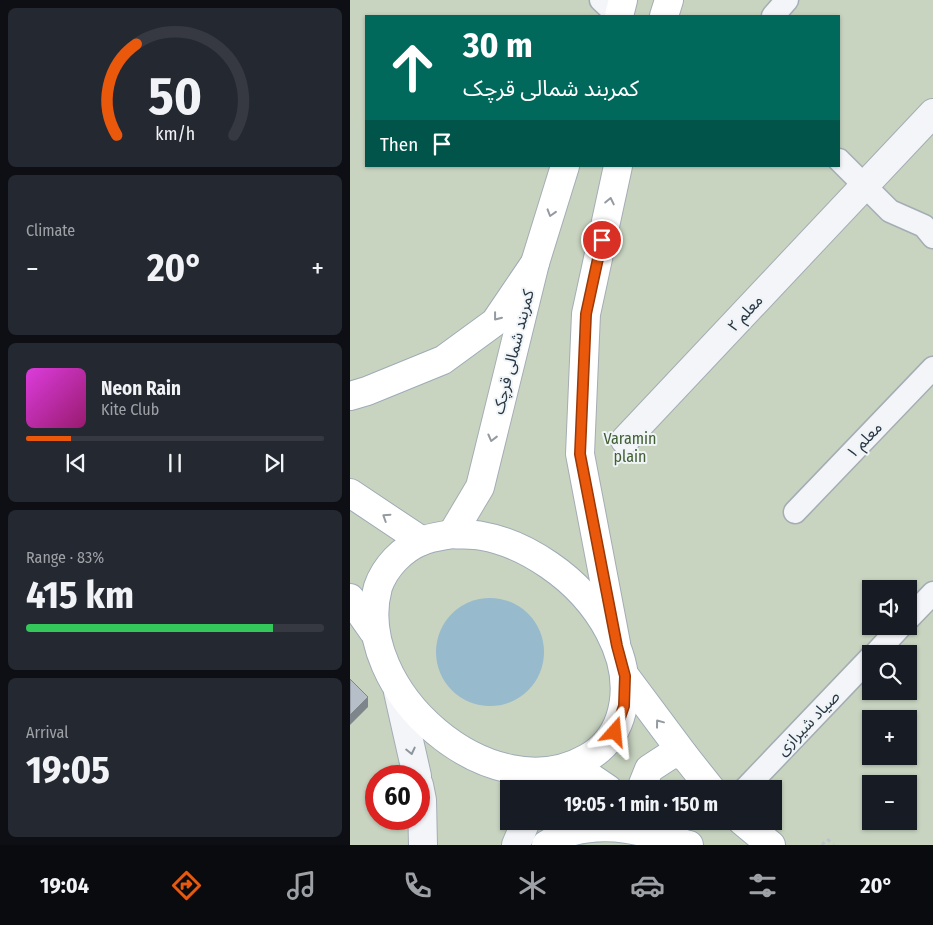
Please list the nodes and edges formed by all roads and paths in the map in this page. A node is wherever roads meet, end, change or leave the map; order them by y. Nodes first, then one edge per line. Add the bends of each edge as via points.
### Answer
1 (601, 0) edge
2 (623, 0) edge
3 (669, 0) edge
4 (787, 0) edge
5 (617, 15) edge
6 (618, 15) edge
7 (664, 15) edge
8 (773, 15) edge
9 (933, 113) edge
10 (840, 161) edge
11 (565, 167) edge
12 (618, 167) edge
13 (864, 185) junction
14 (933, 237) edge
15 (535, 263) junction
16 (933, 368) edge
17 (350, 396) edge
18 (625, 440) dead end
19 (350, 493) edge
20 (795, 512) dead end
21 (452, 534) junction
22 (422, 540) junction
23 (933, 593) edge
24 (350, 598) edge
25 (917, 610) edge
26 (373, 631) junction
27 (893, 635) edge
28 (883, 645) edge
29 (617, 646) junction
30 (862, 666) edge
31 (625, 676) junction
32 (398, 692) junction
33 (684, 755) junction
34 (415, 765) edge
35 (574, 766) junction
36 (542, 780) edge
37 (595, 780) edge
38 (645, 780) edge
39 (704, 780) edge
40 (754, 780) edge
41 (423, 830) edge
42 (522, 830) edge
43 (668, 830) edge
44 (753, 830) edge
45 (423, 845) edge
46 (516, 845) edge
47 (546, 845) edge
48 (689, 845) edge
49 (771, 845) edge
50 (822, 845) edge
51 (834, 845) edge

1 - 5 street
2 - 6 main road
3 - 7 main road
4 - 8 street
9 - 13 street, معلم ۲
10 - 13 street
11 -> 15 main road, کمربند شمالی قرچک
29 -> 12 main road via 580,454 586,314
13 - 14 street via 890,211 924,226
13 - 18 street, معلم ۲
15 -> 17 main road via 495,322 443,360
15 -> 21 main road, کمربند شمالی قرچک via 480,487
16 - 20 street, معلم ۱
22 -> 19 main road
21 - 22 main road
21 - 29 main road via 483,536 516,547 548,564 577,587 600,615
22 - 26 main road via 399,555 382,575 373,601
23 - 25 street
24 - 26 main road
26 - 32 main road via 381,660
27 - 28 street
29 - 31 main road
30 - 40 street, صیاد شیرازی
33 -> 31 main road
31 - 35 main road via 624,706 615,732 598,752
32 -> 34 street
32 - 36 main road via 420,720 449,743 481,760
33 - 38 main road via 672,754 649,770
33 - 39 main road
35 - 36 main road
35 - 37 main road
41 - 45 street
42 - 46 street
43 - 48 main road
44 - 49 main road
47 - 48 main road via 568,832 601,826 633,829
50 - 51 path via 826,839

